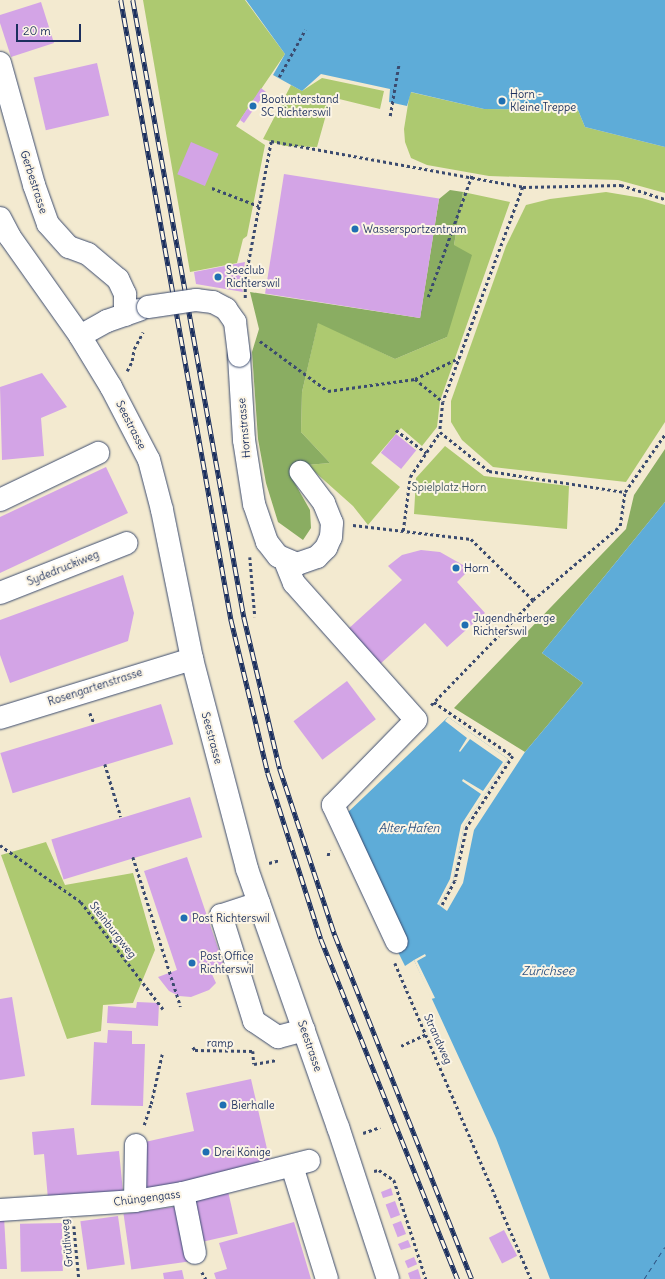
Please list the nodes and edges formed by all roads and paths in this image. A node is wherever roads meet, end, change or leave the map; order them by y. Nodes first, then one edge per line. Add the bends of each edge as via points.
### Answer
1 (305, 30) dead end
2 (0, 63) edge
3 (399, 63) dead end
4 (279, 77) dead end
5 (390, 116) dead end
6 (472, 175) junction
7 (523, 187) junction
8 (212, 188) dead end
9 (665, 199) edge
10 (259, 206) junction
11 (0, 218) edge
12 (428, 297) dead end
13 (148, 307) junction
14 (126, 315) junction
15 (235, 322) junction
16 (80, 336) junction
17 (459, 358) junction
18 (415, 379) junction
19 (111, 387) junction
20 (443, 402) junction
21 (396, 430) dead end
22 (440, 432) junction
23 (665, 434) edge
24 (426, 452) junction
25 (98, 453) dead end
26 (300, 472) dead end
27 (625, 492) junction
28 (0, 500) edge
29 (332, 523) junction
30 (403, 531) junction
31 (267, 542) junction
32 (127, 543) dead end
33 (285, 561) junction
34 (0, 593) edge
35 (532, 600) junction
36 (255, 617) dead end
37 (192, 659) junction
38 (434, 702) junction
39 (0, 718) edge
40 (416, 720) junction
41 (105, 764) dead end
42 (121, 818) dead end
43 (0, 845) edge
44 (133, 857) dead end
45 (260, 903) junction
46 (442, 905) dead end
47 (394, 949) joint
48 (181, 1007) dead end
49 (163, 1009) dead end
50 (304, 1030) junction
51 (428, 1034) junction
52 (401, 1046) dead end
53 (193, 1047) dead end
54 (162, 1054) dead end
55 (283, 1059) dead end
56 (136, 1145) joint
57 (355, 1178) junction
58 (183, 1193) junction
59 (135, 1201) junction
60 (72, 1205) junction
61 (0, 1210) edge
62 (195, 1253) dead end
63 (79, 1279) edge
64 (326, 1279) edge
65 (388, 1279) edge
66 (426, 1279) edge
67 (530, 1279) edge

1 - 4 path
2 - 14 main road, Gerbestrasse via 34,186 48,224 69,247 88,254 118,280 124,294
3 - 5 path
6 - 7 path
6 - 10 path via 271,141
6 - 12 path
7 - 9 path via 621,185
7 - 17 path
8 - 10 path
10 - 15 path via 245,280 246,294
11 - 16 main road, Seestrasse via 10,237
13 - 14 main road
13 - 15 main road, bridge via 196,300 213,302 226,310
13 - 19 path via 145,330 134,349 132,361 124,376
14 - 16 main road
15 - 18 path via 328,391
15 - 31 main road, Hornstrasse, bridge via 250,480
16 - 19 main road, Seestrasse
17 - 18 path
17 - 20 path
18 - 20 path
19 - 37 main road, Seestrasse via 149,460 162,510
20 - 22 path
21 - 24 path
22 - 24 path
22 - 27 path via 489,472
23 - 27 path
24 - 30 path via 410,477
25 - 28 main road
26 - 29 main road via 324,503
27 - 35 path via 620,526
29 - 30 path
29 - 33 main road via 331,537 326,548 317,557 302,563
30 - 35 path via 471,539
31 - 33 main road, Hornstrasse
31 - 36 path via 250,554
32 - 34 main road, Sydedruckiweg
33 - 40 main road via 294,583
35 - 38 path
37 - 39 main road, Rosengartenstrasse
37 - 45 main road, Seestrasse via 247,869
38 - 40 path
38 - 46 path via 513,756 467,827 455,881
40 - 47 main road via 333,805
41 - 42 path
43 - 49 path, Steinburgweg via 81,902
44 - 48 path
45 - 50 main road, Seestrasse
45 - 50 main road via 221,915 254,1021 278,1037
47 - 51 path, Strandweg
50 - 57 main road, Seestrasse
51 - 52 path
51 - 67 path, Strandweg
53 - 55 path, ramp via 195,1050 253,1051 254,1064
54 - 56 path via 151,1104
56 - 59 main road
57 - 65 main road, Seestrasse
57 - 66 path via 379,1170 394,1180
58 - 59 main road, Chüngengass
58 - 62 main road
58 - 64 main road, Chüngengass via 301,1164
59 - 60 main road, Chüngengass
60 - 61 main road, Chüngengass
60 - 63 path, Grütliweg

